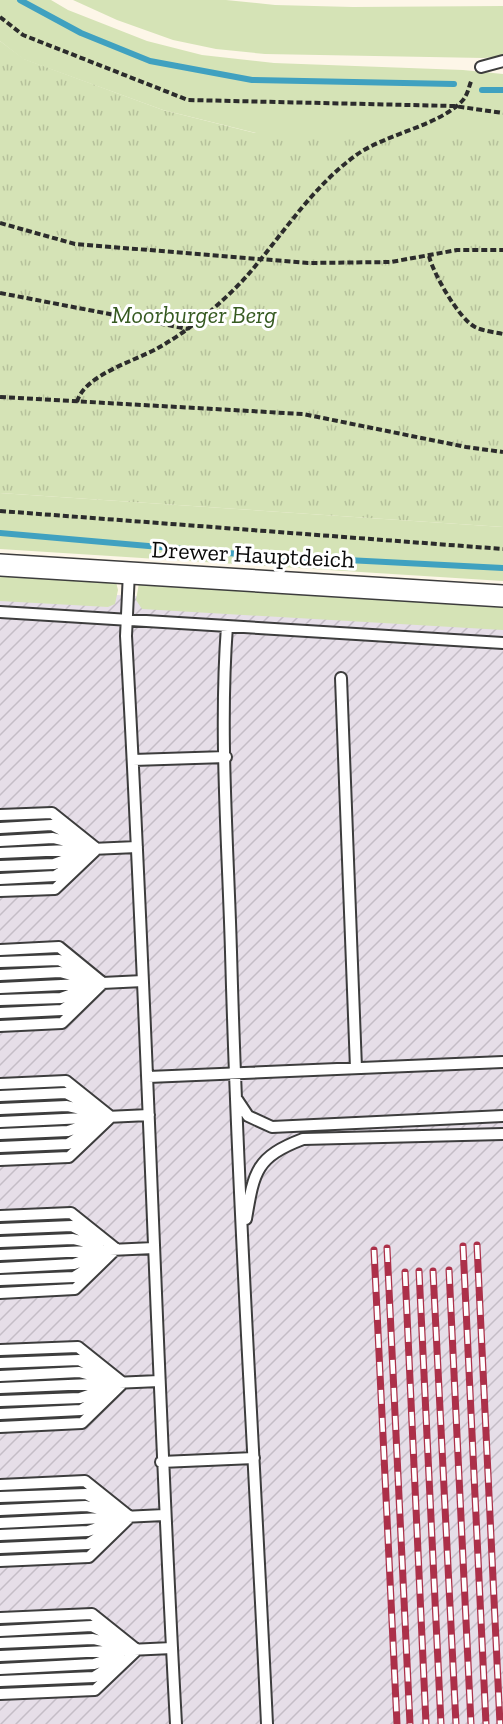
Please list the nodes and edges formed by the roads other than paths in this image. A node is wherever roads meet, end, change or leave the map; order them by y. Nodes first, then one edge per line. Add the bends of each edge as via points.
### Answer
1 (503, 61) edge
2 (481, 67) road end
3 (0, 565) edge
4 (129, 572) junction
5 (503, 596) edge
6 (0, 612) edge
7 (127, 620) junction
8 (227, 626) junction
9 (503, 643) edge
10 (341, 678) dead end
11 (226, 757) junction
12 (133, 760) junction
13 (0, 815) edge
14 (0, 828) edge
15 (0, 841) edge
16 (137, 847) junction
17 (97, 849) junction
18 (0, 853) edge
19 (0, 866) edge
20 (0, 879) edge
21 (0, 891) edge
22 (0, 950) edge
23 (0, 962) edge
24 (0, 975) edge
25 (143, 981) junction
26 (103, 983) junction
27 (0, 988) edge
28 (0, 1000) edge
29 (0, 1013) edge
30 (0, 1026) edge
31 (503, 1062) edge
32 (356, 1068) junction
33 (234, 1073) junction
34 (148, 1077) junction
35 (0, 1084) edge
36 (0, 1096) edge
37 (236, 1097) junction
38 (0, 1109) edge
39 (149, 1115) junction
40 (503, 1116) edge
41 (111, 1117) junction
42 (0, 1122) edge
43 (0, 1134) edge
44 (503, 1134) edge
45 (0, 1147) edge
46 (0, 1160) edge
47 (0, 1216) edge
48 (0, 1229) edge
49 (243, 1240) junction
50 (0, 1242) edge
51 (154, 1248) junction
52 (116, 1249) junction
53 (0, 1255) edge
54 (0, 1268) edge
55 (0, 1280) edge
56 (0, 1293) edge
57 (0, 1350) edge
58 (0, 1363) edge
59 (0, 1376) edge
60 (159, 1381) junction
61 (123, 1383) junction
62 (0, 1388) edge
63 (0, 1401) edge
64 (0, 1414) edge
65 (0, 1427) edge
66 (254, 1458) junction
67 (161, 1462) junction
68 (0, 1485) edge
69 (0, 1497) edge
70 (0, 1510) edge
71 (164, 1515) junction
72 (130, 1517) junction
73 (0, 1523) edge
74 (0, 1535) edge
75 (0, 1548) edge
76 (0, 1561) edge
77 (0, 1618) edge
78 (0, 1631) edge
79 (0, 1643) edge
80 (172, 1648) junction
81 (136, 1650) junction
82 (0, 1656) edge
83 (0, 1669) edge
84 (0, 1681) edge
85 (0, 1694) edge
86 (176, 1724) edge
87 (267, 1724) edge

1 - 2 lane
3 - 4 street, Drewer Hauptdeich
4 - 5 street, Drewer Hauptdeich
4 - 7 lane
6 - 7 lane
7 - 8 lane
7 - 12 lane
8 - 9 lane
8 - 11 lane
10 - 32 lane
11 - 12 lane
11 - 33 lane
12 - 16 lane
13 - 17 lane via 52,813
14 - 17 lane via 52,825
15 - 17 lane via 53,838
16 - 17 lane
16 - 25 lane
17 - 18 lane
17 - 19 lane via 54,864
17 - 20 lane via 55,876
17 - 21 lane via 55,889
22 - 26 lane via 58,947
23 - 26 lane via 59,960
24 - 26 lane via 60,972
25 - 26 lane
25 - 34 lane
26 - 27 lane
26 - 28 lane via 61,998
26 - 29 lane via 62,1010
26 - 30 lane via 62,1023
31 - 32 lane
32 - 33 lane
33 - 34 lane
33 - 37 lane
34 - 39 lane
35 - 41 lane via 66,1081
36 - 41 lane via 66,1093
37 - 40 lane via 248,1116 272,1127
37 - 49 lane
38 - 41 lane via 67,1106
39 - 41 lane
39 - 51 lane
41 - 42 lane
41 - 43 lane via 68,1131
41 - 45 lane via 69,1144
41 - 46 lane via 69,1157
44 - 49 lane via 303,1140 277,1149 257,1169
47 - 52 lane via 71,1213
48 - 52 lane via 72,1226
49 - 66 lane
50 - 52 lane via 72,1239
51 - 52 lane
51 - 60 lane
52 - 53 lane
52 - 54 lane via 74,1264
52 - 55 lane via 74,1277
52 - 56 lane via 75,1289
57 - 61 lane via 78,1347
58 - 61 lane via 79,1360
59 - 61 lane via 79,1372
60 - 61 lane
60 - 67 lane
61 - 62 lane
61 - 63 lane via 80,1398
61 - 64 lane via 81,1410
61 - 65 lane via 82,1423
66 - 67 lane
66 - 87 lane
67 - 71 lane
68 - 72 lane via 85,1481
69 - 72 lane via 86,1494
70 - 72 lane via 86,1506
71 - 72 lane
71 - 80 lane
72 - 73 lane
72 - 74 lane via 87,1532
72 - 75 lane via 88,1544
72 - 76 lane via 88,1557
77 - 81 lane via 92,1614
78 - 81 lane via 92,1626
79 - 81 lane via 93,1639
80 - 81 lane
80 - 86 lane
81 - 82 lane
81 - 83 lane via 94,1664
81 - 84 lane via 94,1677
81 - 85 lane via 95,1690

